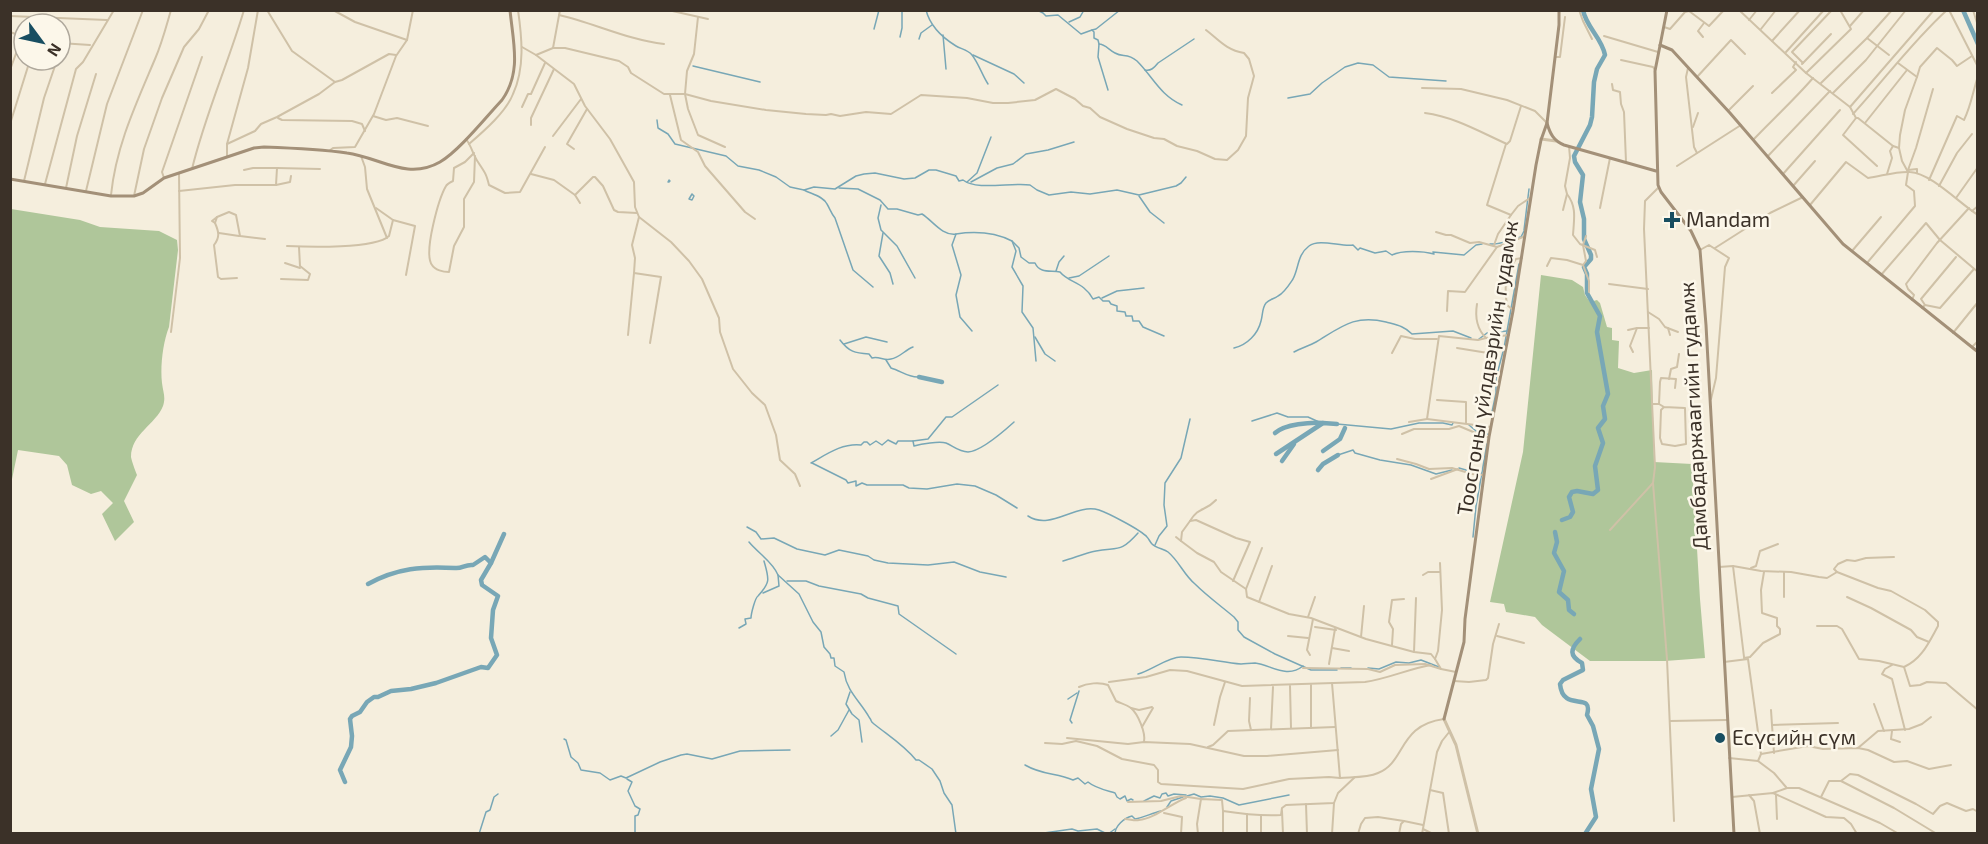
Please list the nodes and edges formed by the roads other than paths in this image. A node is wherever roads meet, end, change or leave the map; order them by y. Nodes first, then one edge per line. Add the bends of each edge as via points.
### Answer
1 (114, 10) edge
2 (143, 10) edge
3 (171, 10) edge
4 (209, 10) edge
5 (244, 10) edge
6 (258, 10) edge
7 (267, 10) edge
8 (333, 10) edge
9 (413, 10) edge
10 (510, 10) edge
11 (518, 10) edge
12 (560, 10) edge
13 (668, 10) edge
14 (1559, 10) edge
15 (1580, 10) edge
16 (1667, 10) edge
17 (1724, 10) edge
18 (1739, 10) edge
19 (1757, 10) edge
20 (1776, 10) edge
21 (1800, 10) edge
22 (1824, 10) edge
23 (1832, 10) edge
24 (1840, 10) edge
25 (1847, 10) edge
26 (1864, 10) edge
27 (1892, 10) edge
28 (1906, 10) edge
29 (1934, 10) edge
30 (1948, 10) edge
31 (1972, 10) edge
32 (682, 12) edge
33 (559, 15) junction
34 (1843, 15) junction
35 (10, 16) edge
36 (698, 16) junction
37 (1565, 17) dead end
38 (708, 19) dead end
39 (107, 20) junction
40 (1749, 20) junction
41 (1704, 23) junction
42 (1850, 26) junction
43 (1977, 26) edge
44 (1664, 27) junction
45 (1206, 30) dead end
46 (1760, 30) junction
47 (1830, 34) dead end
48 (1604, 36) dead end
49 (1703, 37) dead end
50 (1662, 38) junction
51 (1867, 38) junction
52 (1592, 39) dead end
53 (407, 40) junction
54 (1772, 41) junction
55 (72, 44) edge
56 (664, 44) dead end
57 (92, 45) junction
58 (1660, 45) junction
59 (1878, 46) junction
60 (522, 48) junction
61 (553, 48) junction
62 (1672, 50) junction
63 (1658, 52) junction
64 (1786, 52) junction
65 (1745, 54) dead end
66 (396, 55) junction
67 (536, 55) junction
68 (1889, 55) dead end
69 (1972, 56) junction
70 (202, 57) dead end
71 (1555, 57) junction
72 (1621, 60) dead end
73 (1796, 62) junction
74 (545, 63) junction
75 (1898, 63) junction
76 (1801, 64) junction
77 (1886, 66) junction
78 (1977, 67) edge
79 (1688, 68) junction
80 (554, 69) junction
81 (1655, 70) junction
82 (1907, 70) junction
83 (1891, 71) junction
84 (26, 72) edge
85 (53, 72) edge
86 (1806, 73) junction
87 (96, 74) dead end
88 (1977, 76) edge
89 (1697, 77) junction
90 (1917, 77) junction
91 (1813, 78) junction
92 (335, 82) junction
93 (1612, 84) dead end
94 (1820, 84) junction
95 (1753, 86) dead end
96 (1422, 88) dead end
97 (1933, 89) dead end
98 (1831, 92) junction
99 (1772, 93) dead end
100 (685, 94) junction
101 (670, 95) junction
102 (581, 99) junction
103 (1521, 106) junction
104 (522, 107) dead end
105 (1850, 107) junction
106 (587, 109) junction
107 (1840, 110) dead end
108 (1728, 111) junction
109 (1698, 113) dead end
110 (1425, 114) dead end
111 (1853, 114) junction
112 (373, 116) junction
113 (277, 117) junction
114 (1856, 118) junction
115 (1547, 123) junction
116 (1865, 123) junction
117 (10, 124) edge
118 (531, 125) dead end
119 (1741, 125) junction
120 (428, 126) dead end
121 (1693, 129) junction
122 (365, 130) junction
123 (1972, 134) dead end
124 (553, 136) dead end
125 (466, 138) junction
126 (1541, 139) junction
127 (1753, 140) junction
128 (1556, 141) junction
129 (227, 144) junction
130 (470, 144) junction
131 (1506, 144) junction
132 (1893, 146) junction
133 (545, 147) dead end
134 (726, 147) dead end
135 (1571, 147) junction
136 (1899, 148) junction
137 (574, 149) dead end
138 (328, 151) junction
139 (1697, 153) junction
140 (475, 155) junction
141 (227, 156) junction
142 (361, 156) junction
143 (1767, 156) junction
144 (1610, 158) junction
145 (1815, 161) dead end
146 (1626, 162) junction
147 (1677, 166) dead end
148 (1877, 166) dead end
149 (1977, 167) edge
150 (277, 168) junction
151 (192, 169) junction
152 (320, 169) dead end
153 (244, 170) dead end
154 (1908, 171) junction
155 (1657, 172) junction
156 (179, 173) junction
157 (531, 174) junction
158 (1783, 174) junction
159 (291, 176) dead end
160 (1886, 176) junction
161 (164, 178) junction
162 (10, 179) edge
163 (1929, 180) junction
164 (24, 181) junction
165 (44, 185) junction
166 (276, 185) junction
167 (1793, 186) junction
168 (1939, 186) junction
169 (66, 188) junction
170 (1658, 188) junction
171 (86, 191) junction
172 (179, 191) junction
173 (1567, 194) junction
174 (574, 195) junction
175 (111, 196) junction
176 (134, 196) junction
177 (1803, 197) junction
178 (1530, 198) junction
179 (1956, 198) junction
180 (580, 203) dead end
181 (1810, 205) junction
182 (1977, 206) edge
183 (376, 208) junction
184 (1600, 208) dead end
185 (1969, 208) junction
186 (1563, 210) dead end
187 (1972, 211) junction
188 (637, 213) junction
189 (1511, 215) junction
190 (1977, 215) edge
191 (639, 217) junction
192 (1881, 217) dead end
193 (755, 219) dead end
194 (393, 220) junction
195 (1436, 232) dead end
196 (219, 233) junction
197 (240, 236) junction
198 (1526, 236) junction
199 (1586, 236) dead end
200 (388, 238) junction
201 (265, 239) dead end
202 (1940, 240) junction
203 (287, 246) dead end
204 (299, 246) junction
205 (1495, 246) junction
206 (1586, 246) junction
207 (1715, 248) junction
208 (1700, 250) junction
209 (1852, 251) junction
210 (1957, 256) junction
211 (1597, 257) dead end
212 (1522, 258) junction
213 (285, 263) dead end
214 (1867, 263) junction
215 (1547, 266) dead end
216 (1583, 266) junction
217 (303, 268) junction
218 (1976, 271) edge
219 (634, 273) junction
220 (406, 274) dead end
221 (1881, 275) junction
222 (237, 278) dead end
223 (281, 279) dead end
224 (1609, 284) dead end
225 (1648, 289) junction
226 (1589, 292) dead end
227 (1912, 300) junction
228 (1977, 302) edge
229 (1477, 304) dead end
230 (1924, 307) junction
231 (1447, 311) dead end
232 (1513, 311) junction
233 (1648, 312) junction
234 (1636, 327) junction
235 (1649, 328) junction
236 (1668, 328) junction
237 (1628, 330) dead end
238 (171, 332) dead end
239 (1678, 332) dead end
240 (1953, 333) junction
241 (628, 335) dead end
242 (1670, 335) dead end
243 (1493, 336) junction
244 (1509, 336) junction
245 (1486, 338) junction
246 (1437, 339) junction
247 (1977, 341) edge
248 (650, 343) dead end
249 (1972, 347) junction
250 (1457, 348) dead end
251 (1633, 352) dead end
252 (1977, 352) edge
253 (1392, 353) dead end
254 (1679, 354) dead end
255 (1669, 379) junction
256 (1675, 388) dead end
257 (1437, 400) dead end
258 (1652, 404) junction
259 (1659, 404) junction
260 (1710, 405) junction
261 (1664, 407) junction
262 (1427, 419) junction
263 (1408, 422) dead end
264 (1466, 423) junction
265 (1491, 427) junction
266 (1402, 434) dead end
267 (1489, 438) junction
268 (1397, 459) dead end
269 (1458, 469) junction
270 (1484, 475) junction
271 (1431, 479) dead end
272 (1653, 483) junction
273 (800, 486) dead end
274 (1216, 500) dead end
275 (1190, 521) junction
276 (1610, 530) dead end
277 (1176, 537) dead end
278 (1181, 541) junction
279 (1778, 544) dead end
280 (1262, 548) dead end
281 (1894, 557) dead end
282 (1440, 563) dead end
283 (1272, 566) dead end
284 (1733, 566) junction
285 (1718, 567) junction
286 (1751, 568) junction
287 (1440, 572) junction
288 (1764, 572) junction
289 (1784, 572) junction
290 (1837, 572) junction
291 (1423, 575) dead end
292 (1233, 580) junction
293 (1246, 589) junction
294 (1315, 597) dead end
295 (1784, 597) dead end
296 (1847, 597) dead end
297 (1416, 598) dead end
298 (1404, 599) dead end
299 (1259, 602) junction
300 (1364, 606) dead end
301 (1308, 617) junction
302 (1313, 619) junction
303 (1499, 624) dead end
304 (1816, 626) dead end
305 (1315, 627) dead end
306 (1335, 629) junction
307 (1345, 631) junction
308 (1288, 636) dead end
309 (1497, 636) junction
310 (1361, 637) junction
311 (1308, 638) junction
312 (1929, 642) junction
313 (1524, 643) dead end
314 (1392, 645) junction
315 (1332, 648) junction
316 (1348, 651) dead end
317 (1414, 652) junction
318 (1310, 655) dead end
319 (1435, 659) junction
320 (1744, 659) junction
321 (1724, 662) junction
322 (1329, 664) dead end
323 (1893, 664) junction
324 (1431, 665) junction
325 (1904, 667) junction
326 (1303, 668) dead end
327 (1441, 669) junction
328 (1456, 672) junction
329 (1454, 681) junction
330 (1109, 682) dead end
331 (1226, 682) junction
332 (1332, 683) junction
333 (1311, 685) junction
334 (1273, 686) junction
335 (1290, 686) junction
336 (1079, 687) dead end
337 (1250, 698) dead end
338 (1874, 704) dead end
339 (1131, 708) junction
340 (1770, 710) dead end
341 (1977, 710) edge
342 (1931, 717) dead end
343 (1444, 719) junction
344 (1727, 720) junction
345 (1670, 721) junction
346 (1838, 723) dead end
347 (1214, 725) dead end
348 (1772, 725) junction
349 (1142, 727) junction
350 (1335, 727) junction
351 (1291, 728) junction
352 (1311, 728) junction
353 (1271, 729) junction
354 (1251, 730) junction
355 (1884, 730) junction
356 (1905, 730) junction
357 (1450, 731) junction
358 (1892, 731) junction
359 (1067, 738) dead end
360 (1144, 742) junction
361 (1900, 742) dead end
362 (1045, 743) dead end
363 (1206, 747) junction
364 (1858, 748) junction
365 (1338, 750) junction
366 (1774, 753) junction
367 (1761, 754) junction
368 (1729, 759) junction
369 (1758, 761) junction
370 (1951, 765) dead end
371 (1355, 777) junction
372 (1340, 778) junction
373 (1841, 781) junction
374 (1787, 788) junction
375 (1430, 790) junction
376 (1775, 794) junction
377 (1749, 795) junction
378 (1821, 796) junction
379 (1731, 797) junction
380 (1189, 798) junction
381 (1201, 799) junction
382 (1128, 802) dead end
383 (1334, 803) junction
384 (1306, 804) junction
385 (1282, 808) junction
386 (1223, 811) junction
387 (1161, 812) junction
388 (1977, 812) edge
389 (1247, 814) junction
390 (1261, 815) junction
391 (1125, 819) dead end
392 (1777, 819) dead end
393 (1404, 821) junction
394 (1674, 821) dead end
395 (1423, 825) junction
396 (1423, 829) junction
397 (1181, 834) edge
398 (1198, 834) edge
399 (1223, 834) edge
400 (1247, 834) edge
401 (1261, 834) edge
402 (1283, 834) edge
403 (1307, 834) edge
404 (1332, 834) edge
405 (1358, 834) edge
406 (1399, 834) edge
407 (1422, 834) edge
408 (1433, 834) edge
409 (1449, 834) edge
410 (1478, 834) edge
411 (1734, 834) edge
412 (1760, 834) edge
413 (1857, 834) edge
414 (1899, 834) edge
415 (1937, 834) edge

1 - 39 street
2 - 171 street via 107,104
3 - 175 street via 118,153
4 - 176 street via 184,48 164,92 144,149
5 - 151 street
6 - 129 street via 248,68
7 - 92 street via 292,51
8 - 53 street
9 - 53 street
10 - 125 main road via 515,68 509,90
11 - 60 street
12 - 33 street
13 - 32 street
14 - 71 main road, Тоосгоны үйлдвэрийн гудамж
15 - 52 street
16 - 44 main road
17 - 41 street via 1709,26
18 - 40 street
19 - 40 street
20 - 46 street
21 - 54 street
22 - 64 street
23 - 76 street via 1792,52
24 - 34 street
25 - 34 street
26 - 42 street
27 - 51 street
28 - 59 street
29 - 77 street
30 - 69 street
30 - 75 street
31 - 43 street
32 - 36 street
33 - 56 street
33 - 61 street
34 - 42 street
35 - 39 street
36 - 38 street
36 - 100 street
37 - 71 street via 1560,57
39 - 57 street
40 - 46 street
41 - 44 street via 1689,11 1670,29
41 - 49 street via 1698,32
42 - 86 street
44 - 50 main road
45 - 100 street via 1224,46 1244,53 1250,59 1254,76 1246,136 1227,160 1134,132 1100,117 1056,88 1035,100 1008,103 921,95 891,114 840,116 766,110
46 - 54 street
47 - 76 street
48 - 63 street
50 - 58 main road
50 - 62 main road
51 - 59 street
51 - 94 street
53 - 66 street
54 - 64 street
55 - 57 street
57 - 165 street via 76,69
58 - 62 main road
58 - 63 main road
59 - 68 street
59 - 98 street
60 - 67 street
60 - 130 street via 513,95
61 - 67 street
61 - 101 street via 619,61 636,76
62 - 63 main road
62 - 79 main road
63 - 81 main road
64 - 73 street
65 - 89 street via 1731,40
66 - 92 street via 389,54
66 - 112 street
67 - 74 street
69 - 78 street
69 - 90 street via 1958,66 1937,48 1920,67
70 - 161 street via 162,172
71 - 115 main road, Тоосгоны үйлдвэрийн гудамж
72 - 81 street
73 - 76 street
73 - 99 street via 1792,67 1796,70
74 - 80 street
74 - 104 street
75 - 82 street
75 - 83 street
76 - 86 street
77 - 83 street
77 - 105 street
79 - 89 main road
79 - 121 street
80 - 102 street via 574,84
80 - 118 street
81 - 155 main road
82 - 90 street
82 - 116 street
83 - 111 street
84 - 117 street
85 - 164 street
86 - 91 street
87 - 169 street
88 - 163 street via 1969,110 1964,120 1957,116
89 - 108 main road
90 - 136 street via 1901,124
91 - 94 street
91 - 127 street
92 - 113 street
93 - 146 street via 1613,90 1620,92 1624,112
94 - 98 street
95 - 108 street
96 - 103 street via 1461,89
97 - 154 street
98 - 105 street
98 - 143 street
100 - 101 street
100 - 134 street via 698,135
101 - 193 street via 681,140 698,152 705,166
102 - 106 street
102 - 124 street
103 - 115 street via 1535,111
103 - 131 street
105 - 111 street
106 - 137 street via 567,144
106 - 188 street via 610,139 634,182
107 - 158 street
108 - 119 main road
109 - 121 street
110 - 131 street via 1461,122
111 - 114 street
112 - 120 street
112 - 122 street
113 - 122 street via 352,121 362,124
113 - 129 street
114 - 116 street
114 - 148 street via 1843,135
115 - 126 main road, Тоосгоны үйлдвэрийн гудамж
115 - 128 main road
116 - 132 street
119 - 127 main road
119 - 139 street
121 - 139 street
122 - 138 street via 355,147
123 - 168 street
125 - 130 street
125 - 142 main road via 440,162 416,170
126 - 128 street
126 - 178 main road, Тоосгоны үйлдвэрийн гудамж
127 - 143 main road
128 - 135 main road
129 - 141 street
130 - 140 street
131 - 189 street via 1487,205
132 - 136 street
132 - 160 street
133 - 157 street
135 - 144 main road
135 - 173 street
136 - 154 street
138 - 141 main road via 264,147
138 - 142 main road
139 - 147 street
140 - 140 street via 474,182 464,199 464,227 453,250 449,272 444,272 429,259 439,200 446,185 453,181 454,168
140 - 157 street via 489,185 502,192 520,192
141 - 151 main road
142 - 183 street via 367,189
143 - 158 main road
144 - 146 main road
144 - 184 street
145 - 167 street
146 - 155 main road
149 - 179 street
150 - 152 street
150 - 153 street
150 - 166 street
151 - 156 main road
154 - 160 street
154 - 163 street via 1917,169
154 - 214 street via 1906,185 1914,191 1916,206
155 - 170 main road
156 - 161 main road
156 - 172 street
157 - 174 street via 553,179
158 - 167 main road
159 - 166 street via 290,182
160 - 181 street via 1868,178 1846,162
161 - 176 main road
162 - 164 main road
163 - 168 street
164 - 165 main road
165 - 169 main road
166 - 172 street
167 - 177 main road
168 - 179 street
169 - 171 main road
170 - 208 main road, Дамбадаржаагийн гудамж via 1691,231
170 - 225 street via 1645,201
171 - 175 main road
172 - 238 street via 180,258
173 - 186 street
173 - 206 street via 1574,207 1573,235
174 - 180 street
174 - 188 street via 595,177 614,210
175 - 176 main road
177 - 181 main road
177 - 207 street
178 - 189 street
178 - 198 main road, Тоосгоны үйлдвэрийн гудамж
179 - 185 street
181 - 209 main road
182 - 187 street
183 - 194 street
183 - 200 street
185 - 187 street
185 - 202 street
187 - 190 street
188 - 191 street
189 - 205 street
191 - 219 street via 632,245
191 - 273 street via 671,242 702,279 719,318 733,369 765,405 780,460 795,474
192 - 209 street
194 - 200 street
194 - 220 street via 415,226
195 - 205 street
196 - 197 street
196 - 197 street via 212,220 229,212 236,215
196 - 222 street via 214,245 218,277
197 - 201 street
198 - 205 street
198 - 212 main road, Тоосгоны үйлдвэрийн гудамж
199 - 206 street
200 - 204 street via 365,245
202 - 210 street
202 - 221 street via 1926,223
202 - 227 street via 1906,284 1914,295
203 - 204 street
204 - 217 street
205 - 231 street via 1465,292 1448,291
206 - 211 street via 1595,250
206 - 216 street
207 - 208 street via 1709,245
207 - 260 street via 1729,258
208 - 260 main road, Дамбадаржаагийн гудамж
209 - 214 main road
210 - 218 street
210 - 230 street via 1921,299
212 - 232 main road, Тоосгоны үйлдвэрийн гудамж
212 - 232 street via 1516,259 1506,275 1507,305
213 - 217 street
214 - 221 main road
215 - 216 street via 1551,258
216 - 226 street
217 - 223 street via 310,274 308,280
218 - 230 street via 1940,308
219 - 241 street
219 - 248 street via 662,277
221 - 227 main road
224 - 225 street
225 - 233 street
227 - 230 main road
228 - 240 street
229 - 245 street via 1475,314
230 - 240 main road
232 - 244 main road, Тоосгоны үйлдвэрийн гудамж
233 - 235 street
233 - 236 street
234 - 235 street
234 - 237 street
234 - 251 street via 1630,346
235 - 258 street
236 - 239 street
236 - 242 street
240 - 249 main road
243 - 244 street
243 - 245 street
243 - 250 street via 1488,353
244 - 265 main road, Тоосгоны үйлдвэрийн гудамж
245 - 246 street
246 - 253 street via 1401,336
246 - 262 street
247 - 249 street
249 - 252 main road
254 - 255 street
255 - 256 street via 1676,379
255 - 259 street via 1661,378 1659,382
257 - 264 street via 1466,402
258 - 259 street
258 - 272 street
259 - 261 street
260 - 285 main road, Дамбадаржаагийн гудамж
261 - 261 street via 1685,408 1686,444 1662,444
262 - 263 street
262 - 264 street
264 - 265 street
265 - 267 main road, Тоосгоны үйлдвэрийн гудамж
266 - 267 street via 1414,429 1460,426
267 - 270 main road, Тоосгоны үйлдвэрийн гудамж
268 - 269 street via 1429,469
269 - 270 street
269 - 271 street
270 - 328 main road, Тоосгоны үйлдвэрийн гудамж via 1464,642
272 - 276 street
272 - 345 street
274 - 275 street via 1195,513
275 - 278 street
275 - 292 street via 1250,542
277 - 278 street
278 - 292 street
279 - 286 street via 1760,551 1756,566
280 - 293 street
281 - 290 street via 1847,560 1838,564 1834,569
282 - 287 street
283 - 299 street
284 - 285 street
284 - 286 street
284 - 320 street
285 - 321 main road, Дамбадаржаагийн гудамж
286 - 288 street
287 - 291 street
287 - 319 street via 1442,610
288 - 289 street
288 - 320 street via 1762,613 1777,618 1780,634
289 - 290 street via 1827,578
289 - 295 street
290 - 312 street via 1891,591 1925,610 1939,624
292 - 293 street
293 - 299 street via 1247,597
294 - 301 street
296 - 312 street
297 - 317 street
298 - 314 street via 1392,600
299 - 301 street
300 - 310 street
301 - 302 street
302 - 307 street
302 - 311 street
303 - 309 street
304 - 323 street via 1840,627 1858,659
305 - 306 street
306 - 307 street
306 - 315 street
307 - 310 street
308 - 311 street
309 - 313 street
309 - 329 street via 1486,680
310 - 314 street
311 - 318 street
312 - 325 street via 1921,655
314 - 317 street
315 - 316 street
315 - 322 street
317 - 319 street via 1431,654
319 - 327 street
320 - 321 street
320 - 367 street via 1748,660
321 - 344 main road, Дамбадаржаагийн гудамж
323 - 325 street
323 - 356 street via 1882,674 1892,679
324 - 326 street via 1395,665 1380,672
324 - 327 street
324 - 332 street via 1408,669 1383,680
325 - 341 street via 1910,686 1946,683
327 - 328 street
328 - 329 main road, Тоосгоны үйлдвэрийн гудамж
329 - 343 main road, Тоосгоны үйлдвэрийн гудамж
330 - 331 street via 1170,670
331 - 334 street
331 - 347 street
332 - 333 street
332 - 350 street
333 - 335 street
333 - 352 street
334 - 335 street
334 - 353 street
335 - 351 street
336 - 339 street via 1105,684 1116,701
337 - 354 street
338 - 355 street
339 - 349 street
339 - 349 street via 1152,708
340 - 348 street
342 - 356 street
343 - 357 street
343 - 371 street via 1413,731 1390,764 1378,773
344 - 345 street
344 - 368 main road, Дамбадаржаагийн гудамж
345 - 394 street
346 - 348 street
348 - 366 street
349 - 360 street
350 - 352 street
350 - 365 street
351 - 352 street
351 - 353 street
353 - 354 street
354 - 363 street via 1228,731
355 - 358 street
355 - 364 street
356 - 358 street
357 - 375 street via 1437,752
357 - 410 street
358 - 361 street via 1891,740
359 - 360 street
360 - 363 street
362 - 372 street via 1076,741 1132,762 1154,765 1161,784 1244,789 1289,779
363 - 365 street via 1244,756
364 - 366 street via 1808,747
364 - 370 street via 1894,762 1907,761 1929,769
365 - 372 street
366 - 367 street
367 - 369 street
368 - 369 street
368 - 379 main road, Дамбадаржаагийн гудамж
369 - 374 street
371 - 372 street
371 - 383 street via 1338,793
373 - 378 street via 1829,781
373 - 388 street via 1851,774 1858,775 1933,814 1947,803
373 - 415 street
374 - 376 street
374 - 378 street
375 - 395 street
375 - 409 street via 1443,793
376 - 377 street
376 - 392 street
376 - 413 street via 1826,817 1844,818
377 - 379 street
377 - 412 street via 1754,801
378 - 414 street
379 - 411 main road, Дамбадаржаагийн гудамж
380 - 381 street
380 - 382 street
380 - 387 street
381 - 386 street via 1222,800
381 - 398 street
383 - 384 street
383 - 404 street
384 - 385 street
384 - 403 street
385 - 390 street via 1281,814
385 - 402 street
386 - 389 street
386 - 399 street
387 - 391 street via 1140,820
387 - 397 street via 1182,816
389 - 390 street
389 - 400 street
390 - 401 street
393 - 395 street
393 - 405 street via 1365,818
393 - 406 street
395 - 396 street
396 - 407 street
396 - 408 street

